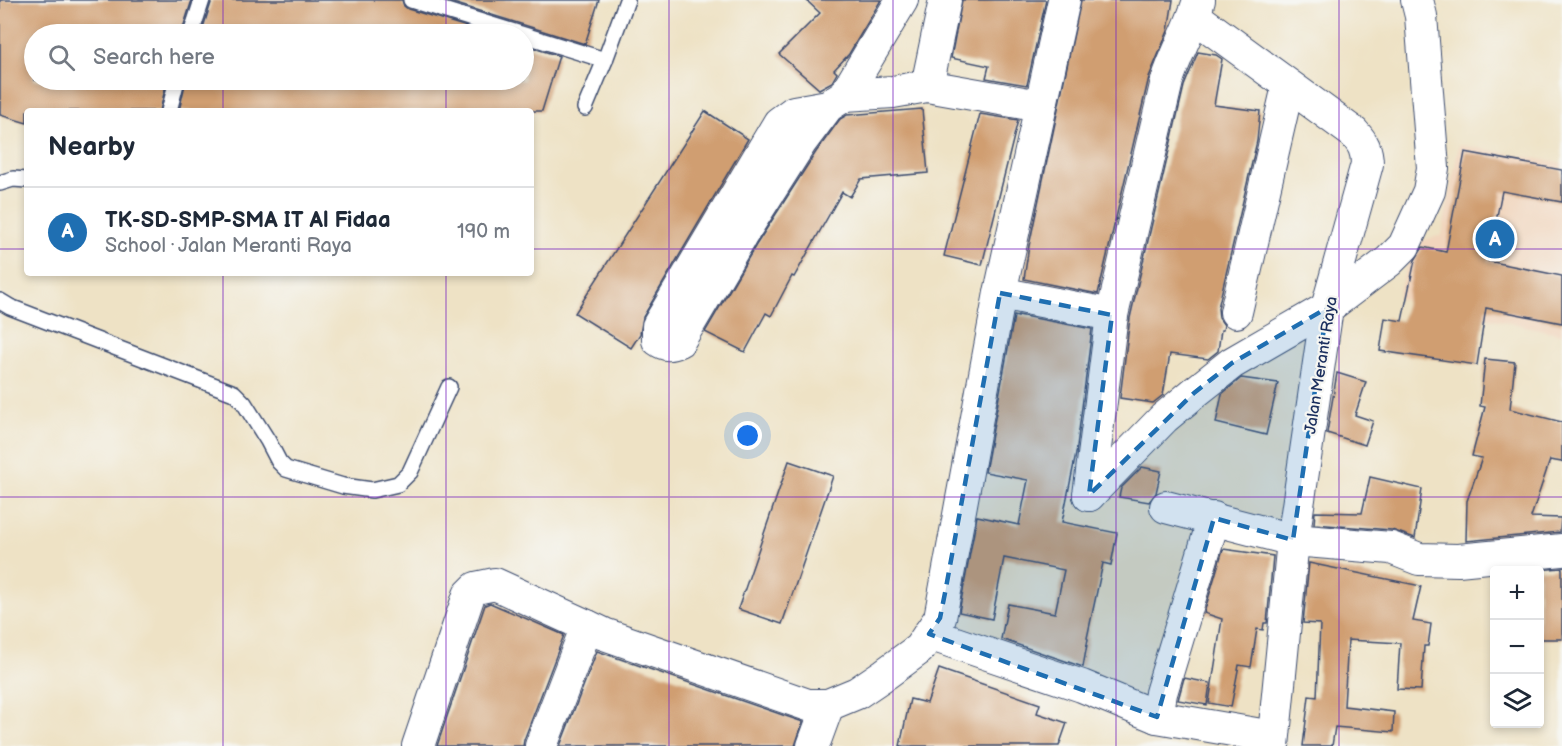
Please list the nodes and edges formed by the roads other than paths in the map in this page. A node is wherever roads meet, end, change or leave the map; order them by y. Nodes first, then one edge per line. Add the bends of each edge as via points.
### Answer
1 (202, 0) edge
2 (411, 0) edge
3 (627, 0) edge
4 (902, 0) edge
5 (945, 0) edge
6 (1064, 0) edge
7 (1418, 0) edge
8 (1197, 8) edge
9 (194, 24) edge
10 (489, 24) edge
11 (534, 38) edge
12 (605, 60) junction
13 (1288, 86) junction
14 (927, 87) junction
15 (174, 90) edge
16 (837, 100) junction
17 (1040, 106) junction
18 (170, 108) edge
19 (585, 108) dead end
20 (24, 180) edge
21 (0, 183) edge
22 (1000, 293) junction
23 (0, 301) edge
24 (1327, 308) junction
25 (1236, 312) dead end
26 (1112, 315) junction
27 (449, 387) dead end
28 (1166, 507) dead end
29 (1214, 519) junction
30 (1293, 540) junction
31 (1562, 550) edge
32 (587, 626) junction
33 (929, 634) junction
34 (828, 705) junction
35 (1157, 717) junction
36 (1273, 741) edge
37 (551, 743) edge
38 (418, 746) edge
39 (813, 746) edge

1 - 9 lane
2 - 10 lane
3 - 12 lane
4 - 16 street
5 - 14 street
6 - 17 street
7 - 24 street via 1433,168 1429,191 1404,246
8 - 13 street, Jalan Meranti Raya
8 - 26 street via 1167,81
11 - 12 lane
12 - 19 lane
13 - 24 street, Jalan Meranti Raya via 1354,133 1367,153
13 - 25 street
14 - 16 street
14 - 17 street
15 - 18 lane
16 - 16 street via 801,142 679,341 662,343 658,340 658,326 779,123 794,112
17 - 22 street
20 - 21 lane
22 - 26 street
22 - 33 street via 940,618
23 - 27 lane via 234,393 286,469 343,486 372,490 398,484 410,472
24 - 26 street via 1233,363 1194,393 1089,495
24 - 30 street, Jalan Meranti Raya
28 - 29 street
29 - 30 street
29 - 35 street
30 - 31 street via 1384,547 1413,558 1436,561
30 - 36 street, Jalan Meranti Raya
32 - 34 street via 808,705
32 - 37 street
32 - 38 street via 495,584 476,588 469,595
33 - 34 street via 918,649 885,674 857,693
33 - 35 street via 1082,686
34 - 39 street
35 - 36 street

